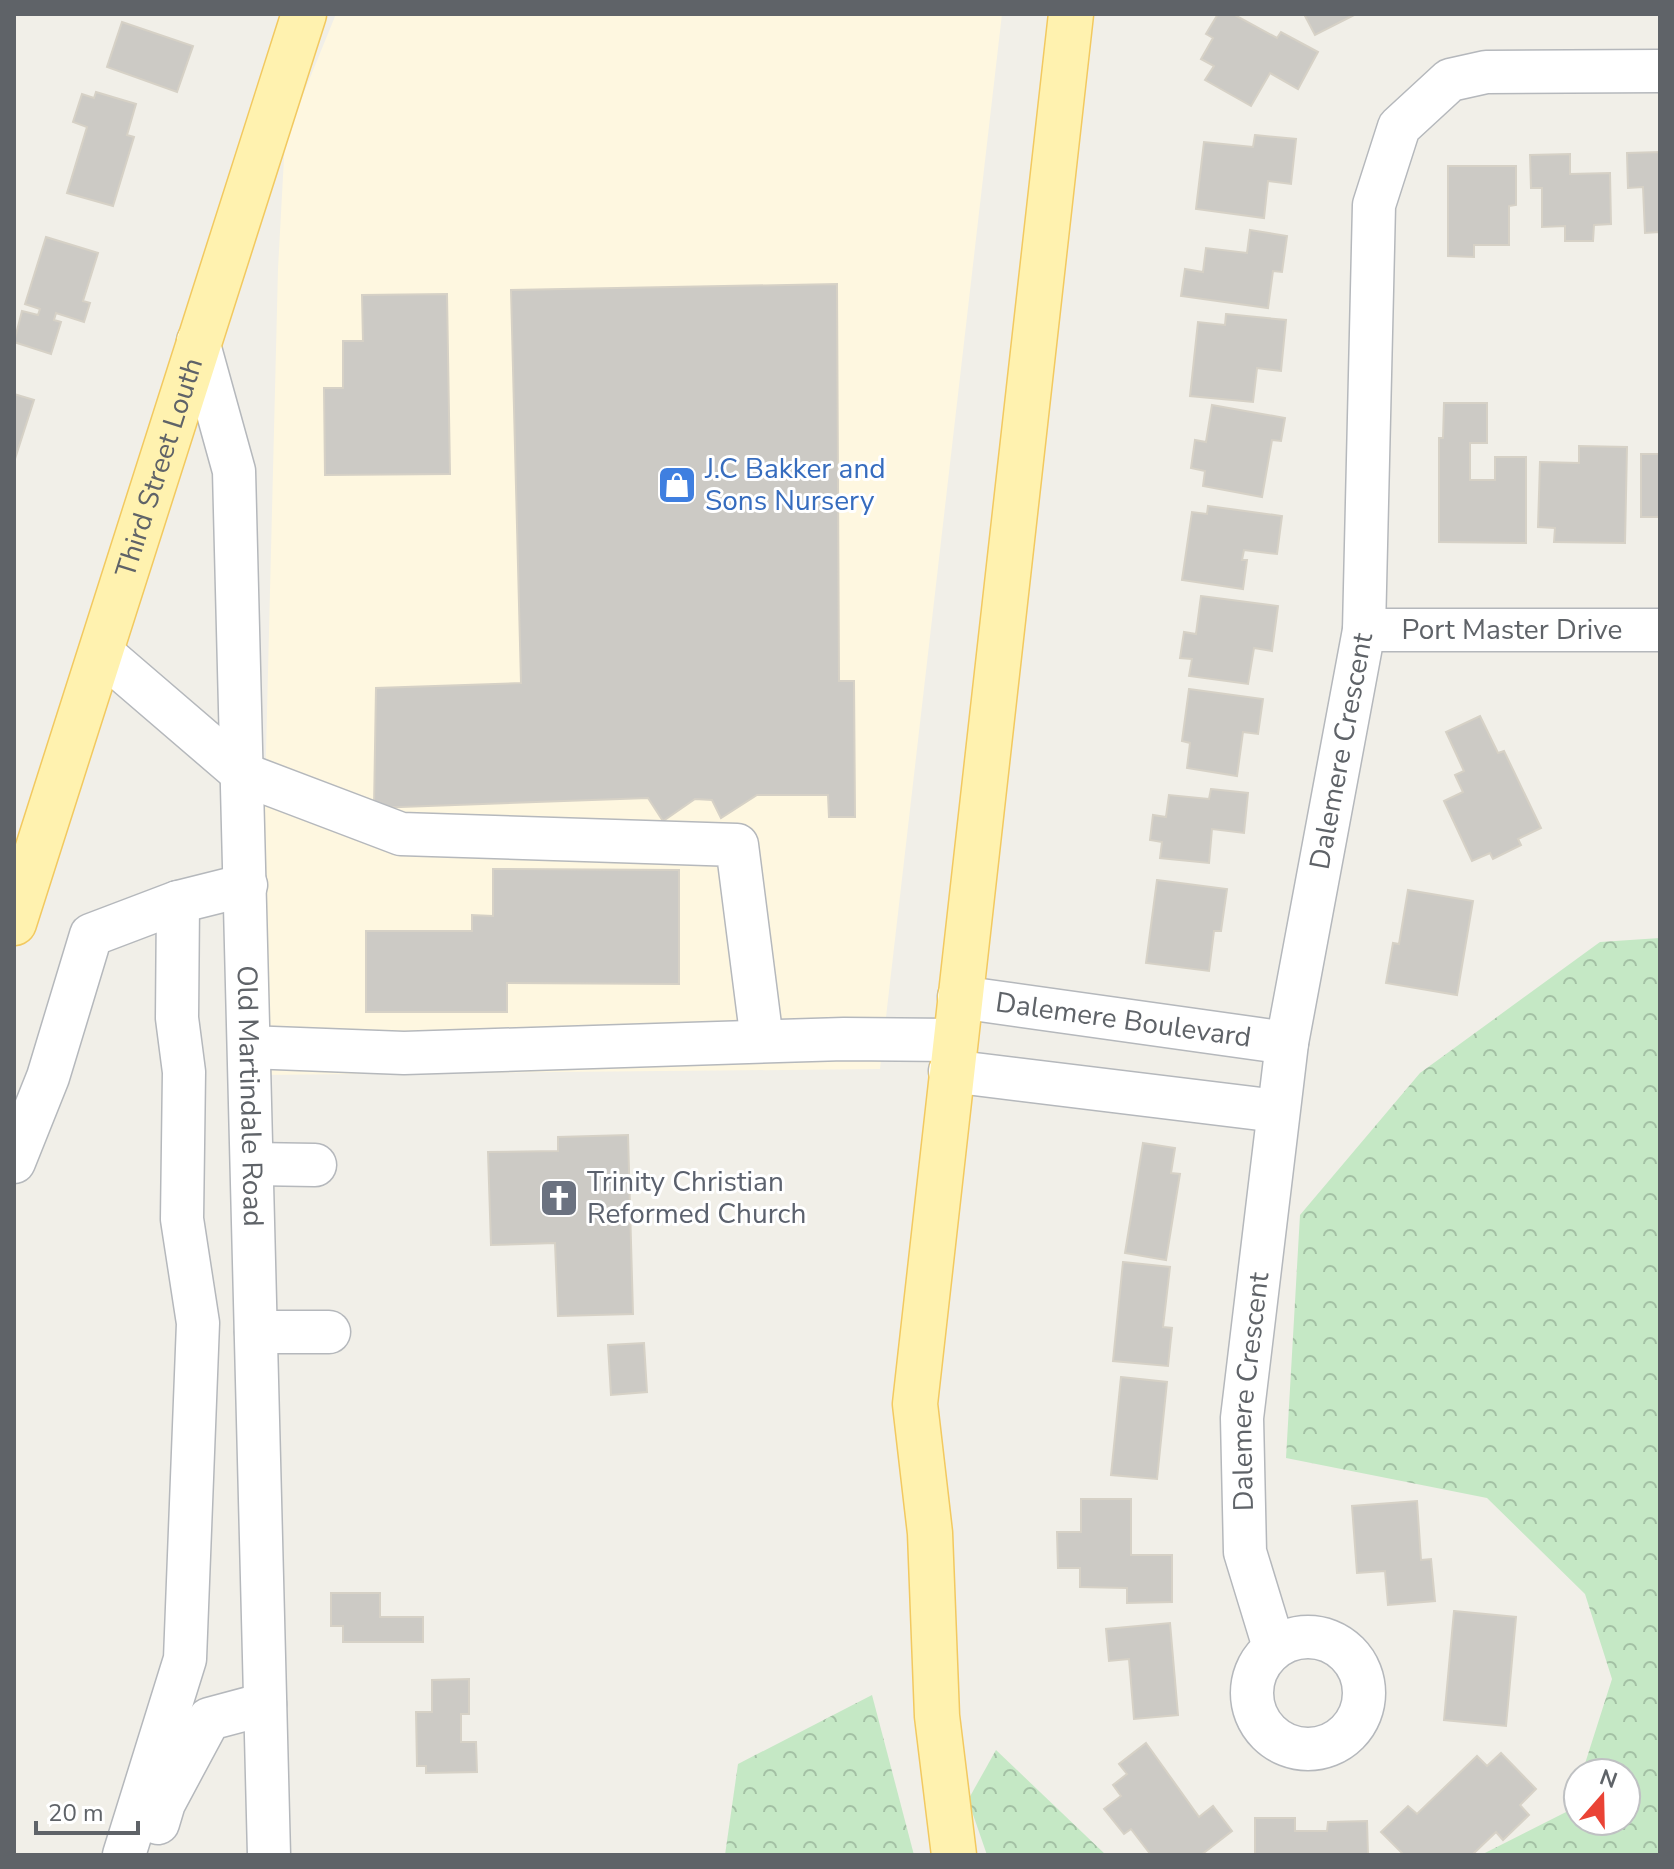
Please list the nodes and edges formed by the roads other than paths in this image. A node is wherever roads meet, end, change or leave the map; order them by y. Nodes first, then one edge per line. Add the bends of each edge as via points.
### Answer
1 (304, 14) edge
2 (1071, 14) edge
3 (1660, 71) edge
4 (198, 341) junction
5 (1364, 630) junction
6 (1660, 630) edge
7 (101, 652) junction
8 (243, 774) junction
9 (246, 885) junction
10 (178, 902) junction
11 (14, 923) edge
12 (959, 997) junction
13 (762, 1041) junction
14 (1287, 1043) junction
15 (250, 1047) junction
16 (952, 1056) junction
17 (1277, 1111) junction
18 (14, 1162) edge
19 (252, 1164) junction
20 (315, 1165) dead end
21 (256, 1332) junction
22 (329, 1332) dead end
23 (1274, 1647) dead end
24 (265, 1704) junction
25 (124, 1855) edge
26 (149, 1855) edge
27 (269, 1855) edge
28 (954, 1855) edge

1 - 4 main road, Third Street Louth
2 - 12 main road
3 - 5 street, Dalemere Crescent via 1486,72 1450,80 1399,127 1374,205
4 - 7 main road, Third Street Louth
4 - 8 street, Old Martindale Road via 234,471
5 - 6 street, Port Master Drive
5 - 14 street, Dalemere Crescent
7 - 8 street
7 - 11 main road, Third Street Louth
8 - 9 street, Old Martindale Road
8 - 13 street via 401,834 737,845
9 - 10 street
9 - 15 street, Old Martindale Road
10 - 18 street via 91,935 48,1077
10 - 25 street via 182,1219 198,1323 185,1659
12 - 14 street, Dalemere Boulevard
12 - 16 main road
13 - 15 street via 404,1053
13 - 16 street
14 - 17 street, Dalemere Crescent
15 - 19 street, Old Martindale Road
16 - 17 street
16 - 28 main road via 915,1404 930,1533 937,1716
17 - 23 street, Dalemere Crescent via 1241,1466 1245,1552
19 - 20 street
19 - 21 street, Old Martindale Road
21 - 22 street
21 - 24 street, Old Martindale Road
24 - 26 street via 209,1719 164,1803
24 - 27 street, Old Martindale Road

